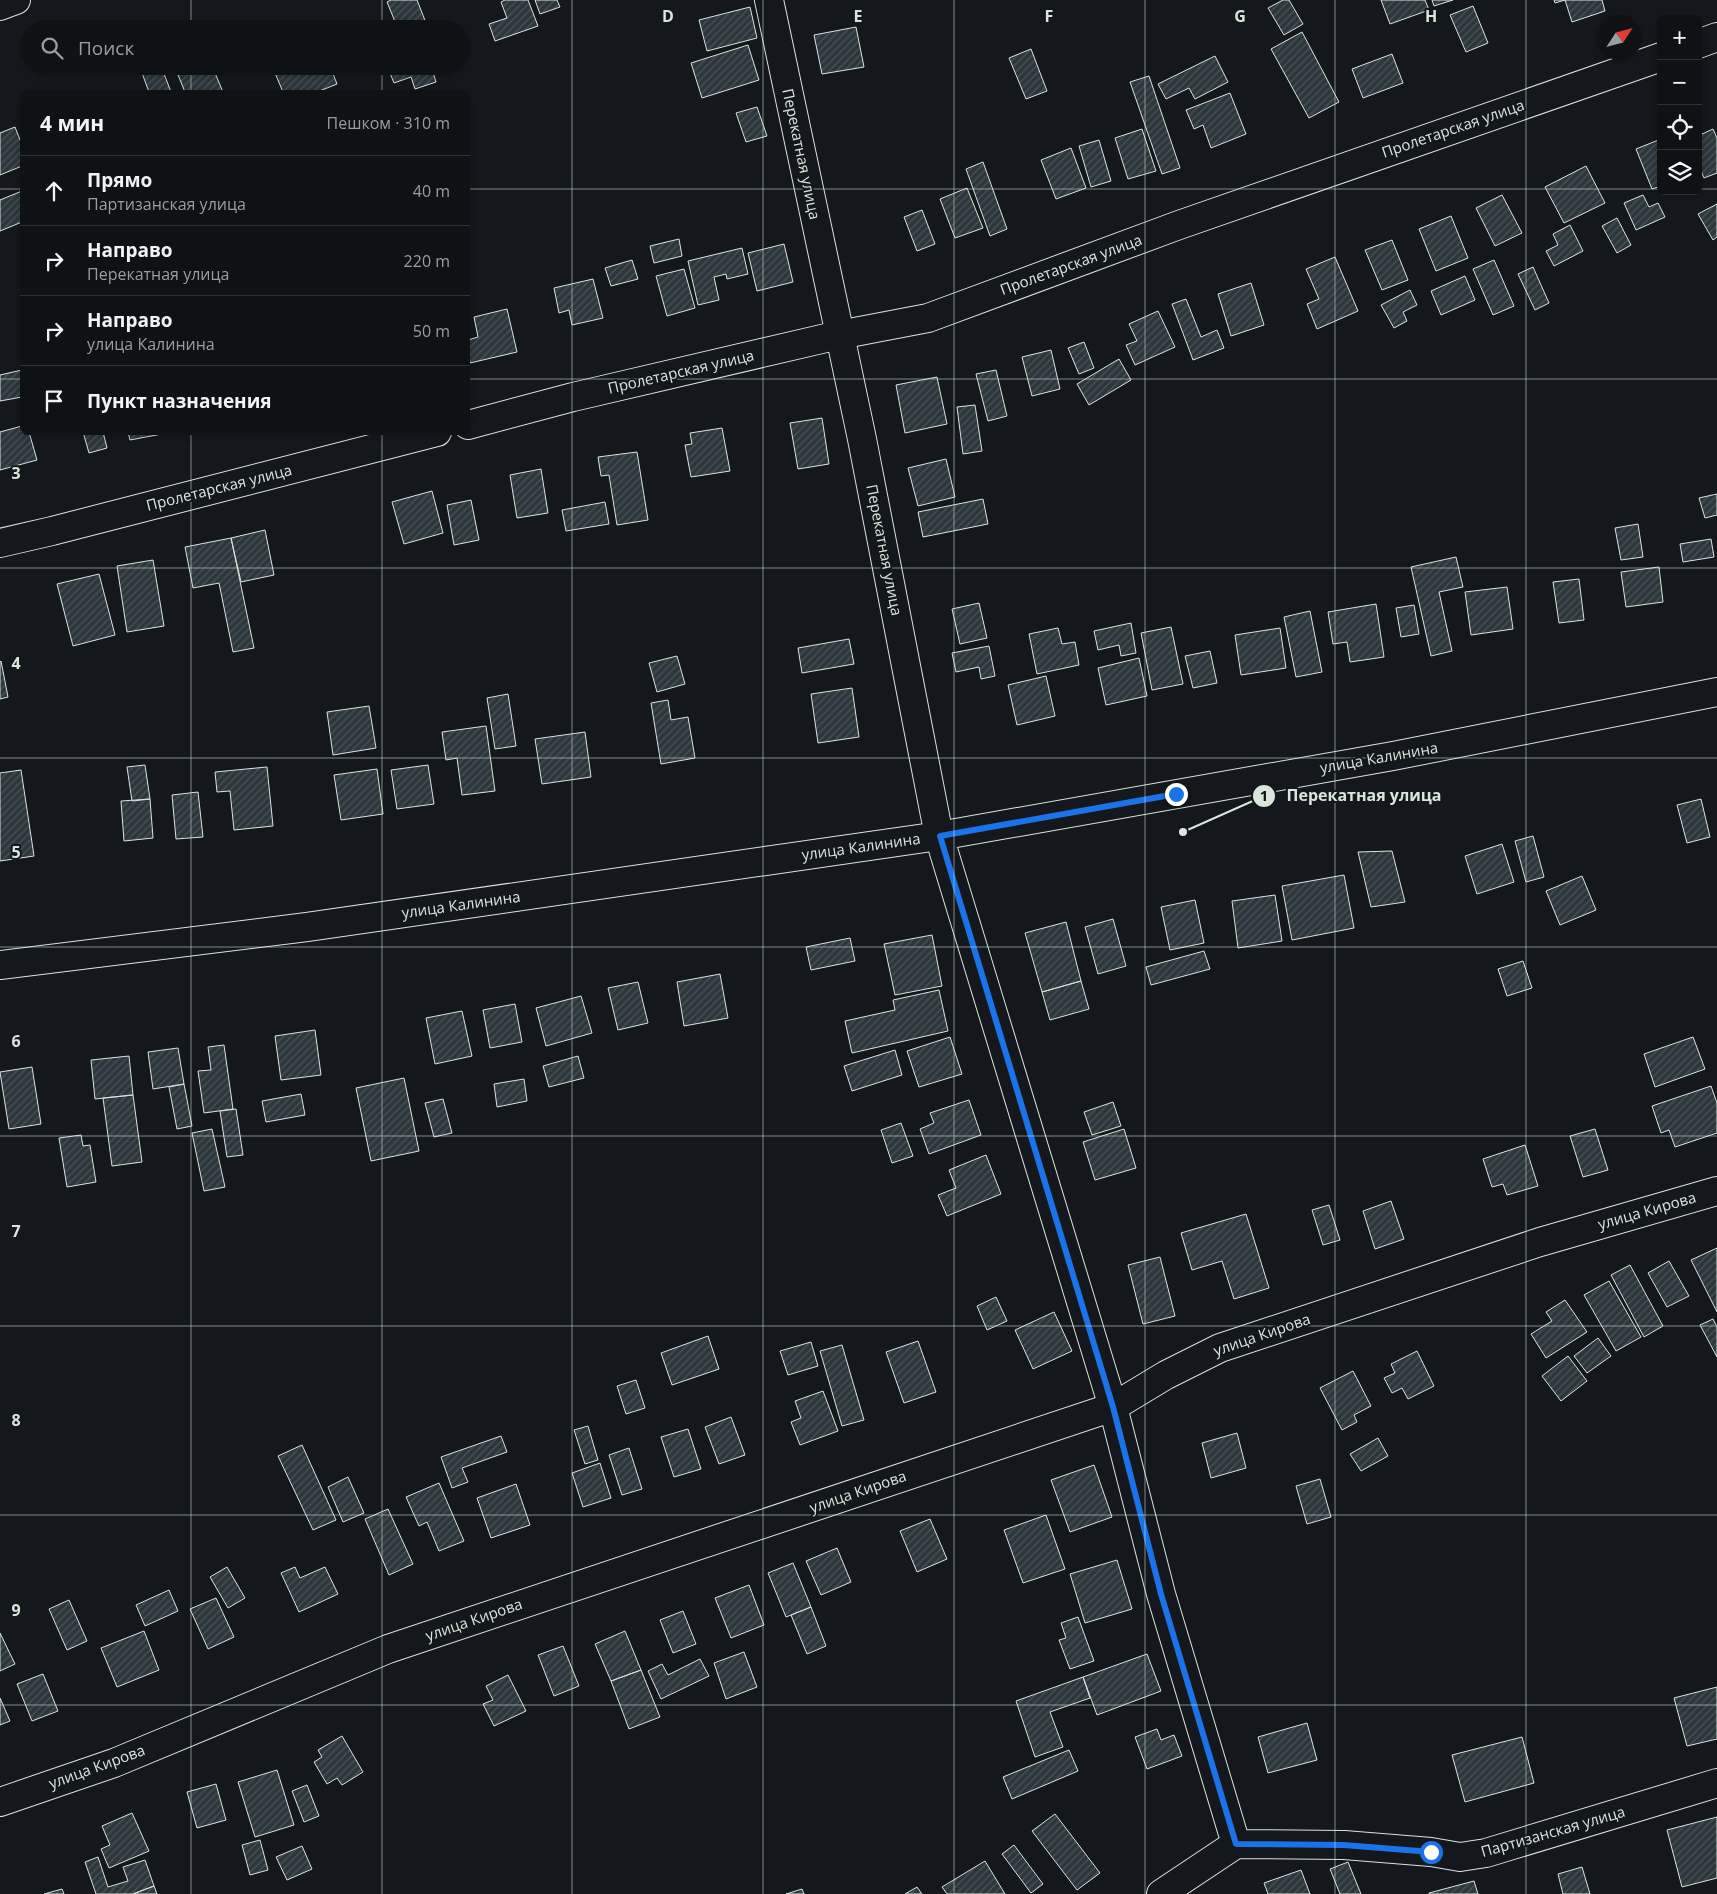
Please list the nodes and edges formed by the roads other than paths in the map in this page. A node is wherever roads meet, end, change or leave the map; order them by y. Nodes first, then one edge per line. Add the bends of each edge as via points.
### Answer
1 (16, 0) edge
2 (768, 0) edge
3 (0, 6) edge
4 (1717, 37) edge
5 (1702, 43) edge
6 (1657, 58) edge
7 (839, 335) junction
8 (470, 424) edge
9 (425, 435) edge
10 (0, 542) edge
11 (1717, 692) edge
12 (940, 836) junction
13 (0, 966) edge
14 (1717, 1191) edge
15 (1113, 1407) junction
16 (1717, 1784) edge
17 (0, 1802) edge
18 (1236, 1844) junction
19 (1161, 1894) edge

1 - 3 street
2 - 7 street, Перекатная улица
4 - 5 street
6 - 7 street, Пролетарская улица via 1179,225 928,318
7 - 8 street, Пролетарская улица
7 - 12 street, Перекатная улица
9 - 10 street, Пролетарская улица via 62,529
11 - 12 street, улица Калинина via 1393,756
12 - 13 street, улица Калинина via 316,926
12 - 15 street, Перекатная улица
14 - 15 street, улица Кирова via 1540,1242 1220,1348
15 - 17 street, улица Кирова via 388,1649 114,1763
15 - 18 street, Перекатная улица via 1161,1594
16 - 18 street, Партизанская улица via 1486,1853 1460,1857 1344,1845
18 - 19 street

